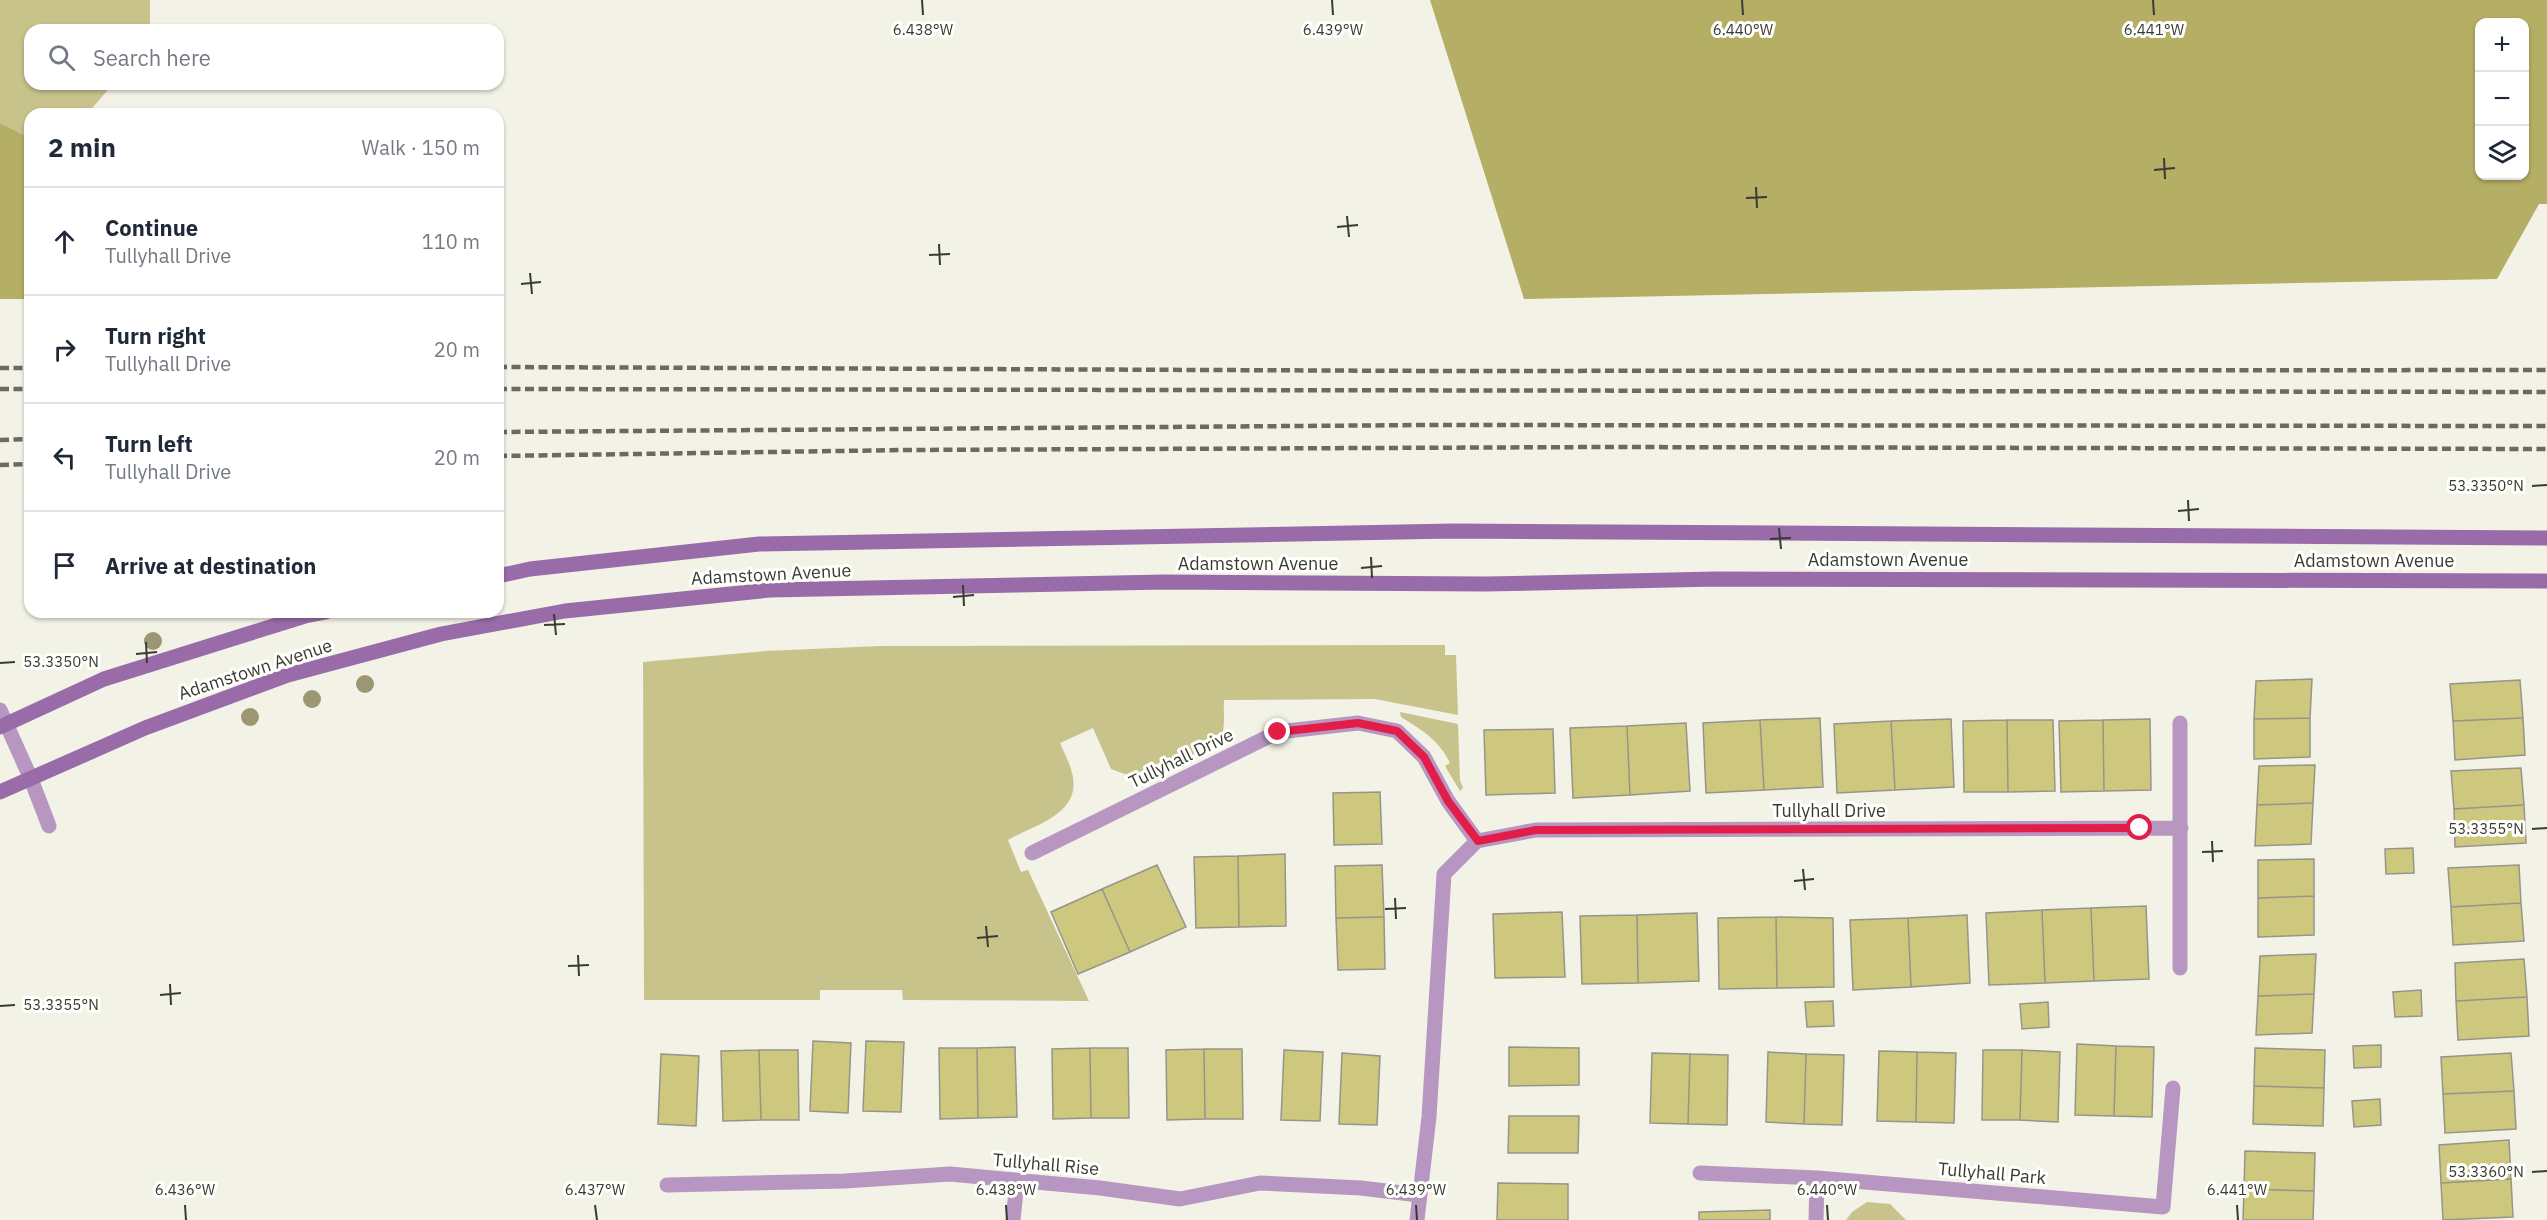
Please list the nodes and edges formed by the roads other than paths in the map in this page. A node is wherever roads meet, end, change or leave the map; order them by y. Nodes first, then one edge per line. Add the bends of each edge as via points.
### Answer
1 (2547, 538) edge
2 (504, 575) edge
3 (2547, 581) edge
4 (299, 618) edge
5 (2, 721) edge
6 (2180, 723) dead end
7 (31, 779) junction
8 (0, 792) edge
9 (49, 826) dead end
10 (2181, 828) junction
11 (1478, 841) junction
12 (1032, 853) dead end
13 (2180, 968) dead end
14 (2173, 1089) dead end
15 (1700, 1173) dead end
16 (1817, 1178) junction
17 (1017, 1182) junction
18 (667, 1185) dead end
19 (1419, 1196) junction
20 (2163, 1214) edge
21 (1013, 1220) edge
22 (1417, 1220) edge
23 (1816, 1220) edge

1 - 2 street, Adamstown Avenue via 1465,531 759,544
3 - 7 street, Adamstown Avenue via 1716,579 1486,584 1165,582 770,590 565,610 441,634 288,675 145,728
4 - 5 street, Adamstown Avenue via 104,679
5 - 7 street
6 - 10 street
7 - 8 street, Adamstown Avenue
7 - 9 street
10 - 11 street, Tullyhall Drive via 1536,830
10 - 13 street
11 - 12 street, Tullyhall Drive via 1448,801 1424,757 1397,731 1358,723 1278,732
11 - 19 street via 1444,874 1429,1117
14 - 20 street, Tullyhall Park
15 - 16 street, Tullyhall Park
16 - 20 street, Tullyhall Park
16 - 23 street
17 - 18 street, Tullyhall Rise via 950,1174
17 - 19 street, Tullyhall Rise via 1180,1199 1260,1183 1361,1188
17 - 21 street
19 - 22 street

